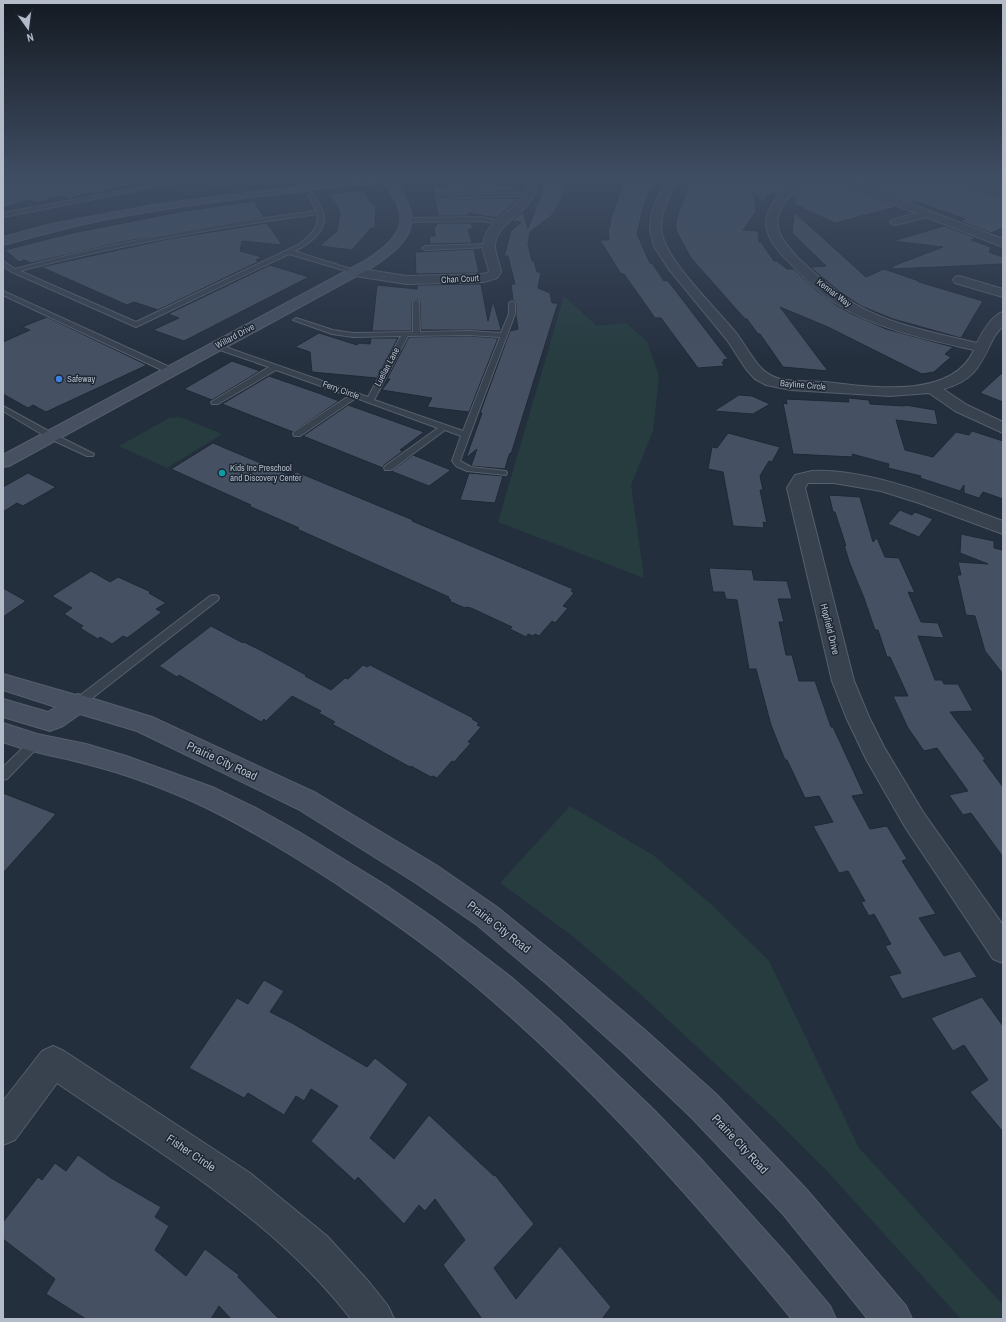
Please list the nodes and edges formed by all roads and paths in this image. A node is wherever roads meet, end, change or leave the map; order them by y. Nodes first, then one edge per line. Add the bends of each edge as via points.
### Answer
1 (17, 238) edge
2 (150, 238) edge
3 (311, 238) edge
4 (398, 238) edge
5 (491, 238) edge
6 (657, 238) edge
7 (777, 238) edge
8 (989, 238) edge
9 (3, 241) edge
10 (1003, 243) edge
11 (489, 245) junction
12 (425, 248) dead end
13 (290, 252) junction
14 (3, 263) edge
15 (14, 271) junction
16 (355, 272) junction
17 (960, 280) dead end
18 (3, 293) edge
19 (1003, 293) edge
20 (416, 302) dead end
21 (512, 303) dead end
22 (1003, 316) edge
23 (296, 320) dead end
24 (417, 334) junction
25 (405, 335) junction
26 (504, 335) junction
27 (221, 344) junction
28 (982, 348) junction
29 (275, 366) junction
30 (171, 371) junction
31 (930, 387) junction
32 (355, 395) junction
33 (370, 400) junction
34 (215, 402) dead end
35 (3, 408) edge
36 (444, 427) junction
37 (1003, 428) edge
38 (297, 434) dead end
39 (466, 435) junction
40 (51, 436) junction
41 (90, 454) dead end
42 (3, 462) edge
43 (388, 468) dead end
44 (503, 472) dead end
45 (1003, 528) edge
46 (214, 598) dead end
47 (3, 682) edge
48 (78, 703) junction
49 (3, 708) edge
50 (3, 732) edge
51 (35, 743) junction
52 (3, 776) edge
53 (1003, 949) edge
54 (3, 1128) edge
55 (375, 1319) edge
56 (817, 1319) edge
57 (893, 1319) edge

1 - 9 main road
2 - 15 lane
3 - 13 lane
4 - 16 main road, Willard Drive via 388,250
5 - 11 street
6 - 31 street, Bayline Circle via 673,265 759,374 768,380 876,391
7 - 28 street, Kennar Way via 789,256 841,301 911,330
8 - 10 street
11 - 12 lane
11 - 16 street, Chan Court via 495,272 488,277 407,280
13 - 15 lane via 136,325
13 - 16 lane
14 - 15 lane
16 - 27 main road, Willard Drive
17 - 19 street
18 - 30 lane
20 - 24 lane
21 - 26 lane via 513,312
22 - 28 street, Bayline Circle
23 - 25 lane via 341,334
24 - 25 lane
24 - 26 lane
25 - 33 lane, Luellan Lane
26 - 39 lane
27 - 29 lane, Ferry Circle
27 - 30 main road, Willard Drive
28 - 31 street, Bayline Circle via 975,365 968,372 947,383
29 - 32 lane, Ferry Circle
29 - 34 lane
30 - 40 main road, Willard Drive
31 - 37 street via 961,408
32 - 33 lane, Ferry Circle
32 - 38 lane
33 - 36 lane, Ferry Circle
35 - 40 lane
36 - 39 lane, Ferry Circle
36 - 43 lane
39 - 44 lane via 456,459 458,465
40 - 41 lane
40 - 42 main road, Willard Drive
45 - 53 street, Hopfield Drive via 913,495 864,482 814,476 801,480 796,488 843,680 854,711 878,761 911,815
46 - 48 lane
47 - 48 main road, Prairie City Road
48 - 49 main road via 50,722
48 - 57 main road, Prairie City Road via 144,724 307,801 426,874 487,916 624,1032 704,1106 795,1202
50 - 51 main road
51 - 52 lane
51 - 56 main road via 92,756 180,785 254,820 320,858 448,946 591,1069 670,1149 749,1237
54 - 55 street, Fisher Circle via 53,1062 238,1185 314,1249

